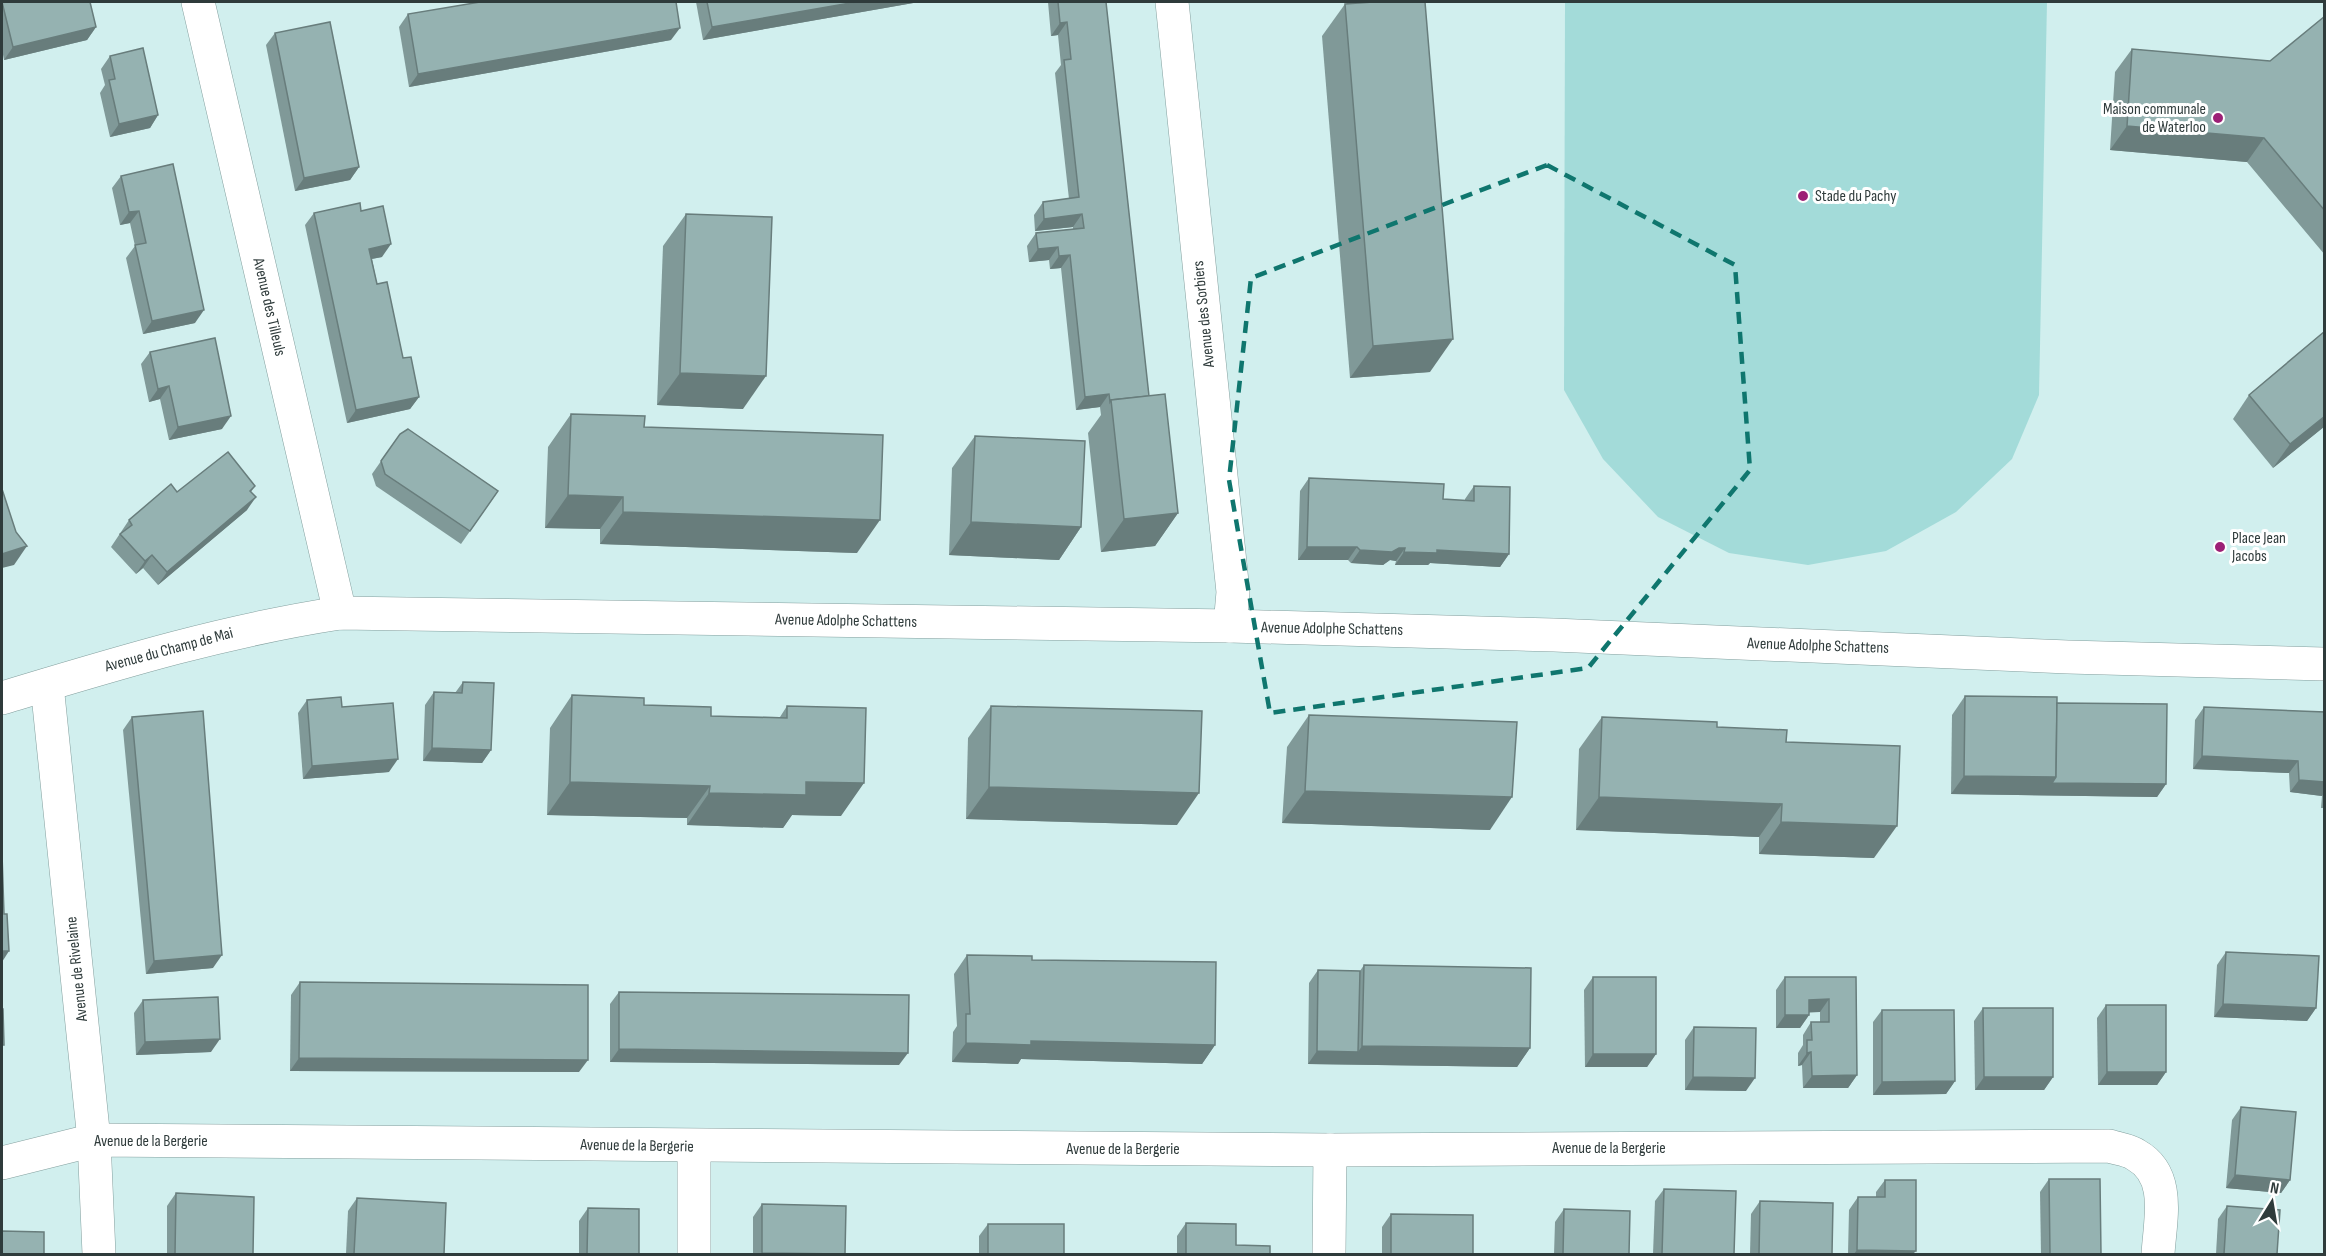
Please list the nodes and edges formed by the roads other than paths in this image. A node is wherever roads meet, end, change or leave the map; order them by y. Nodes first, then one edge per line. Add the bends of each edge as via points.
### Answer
1 (198, 2) edge
2 (1172, 2) edge
3 (340, 614) junction
4 (1230, 626) junction
5 (2325, 664) edge
6 (47, 685) junction
7 (2, 698) edge
8 (94, 1140) junction
9 (694, 1146) junction
10 (1330, 1150) junction
11 (2, 1163) edge
12 (99, 1254) edge
13 (694, 1254) edge
14 (1329, 1254) edge
15 (2158, 1254) edge

1 - 3 street, Avenue des Tilleuls
2 - 4 street, Avenue des Sorbiers via 1233,592
3 - 4 street, Avenue Adolphe Schattens
3 - 6 street, Avenue du Champ de Mai via 267,624
4 - 5 street, Avenue Adolphe Schattens
6 - 7 street, Avenue du Champ de Mai
6 - 8 street, Avenue de Rivelaine
8 - 9 street, Avenue de la Bergerie
8 - 11 street, Avenue de la Bergerie
8 - 12 street, Avenue de Rivelaine
9 - 10 street, Avenue de la Bergerie
9 - 13 street
10 - 14 street
10 - 15 street, Avenue de la Bergerie via 2109,1146 2136,1154 2154,1169 2162,1190

